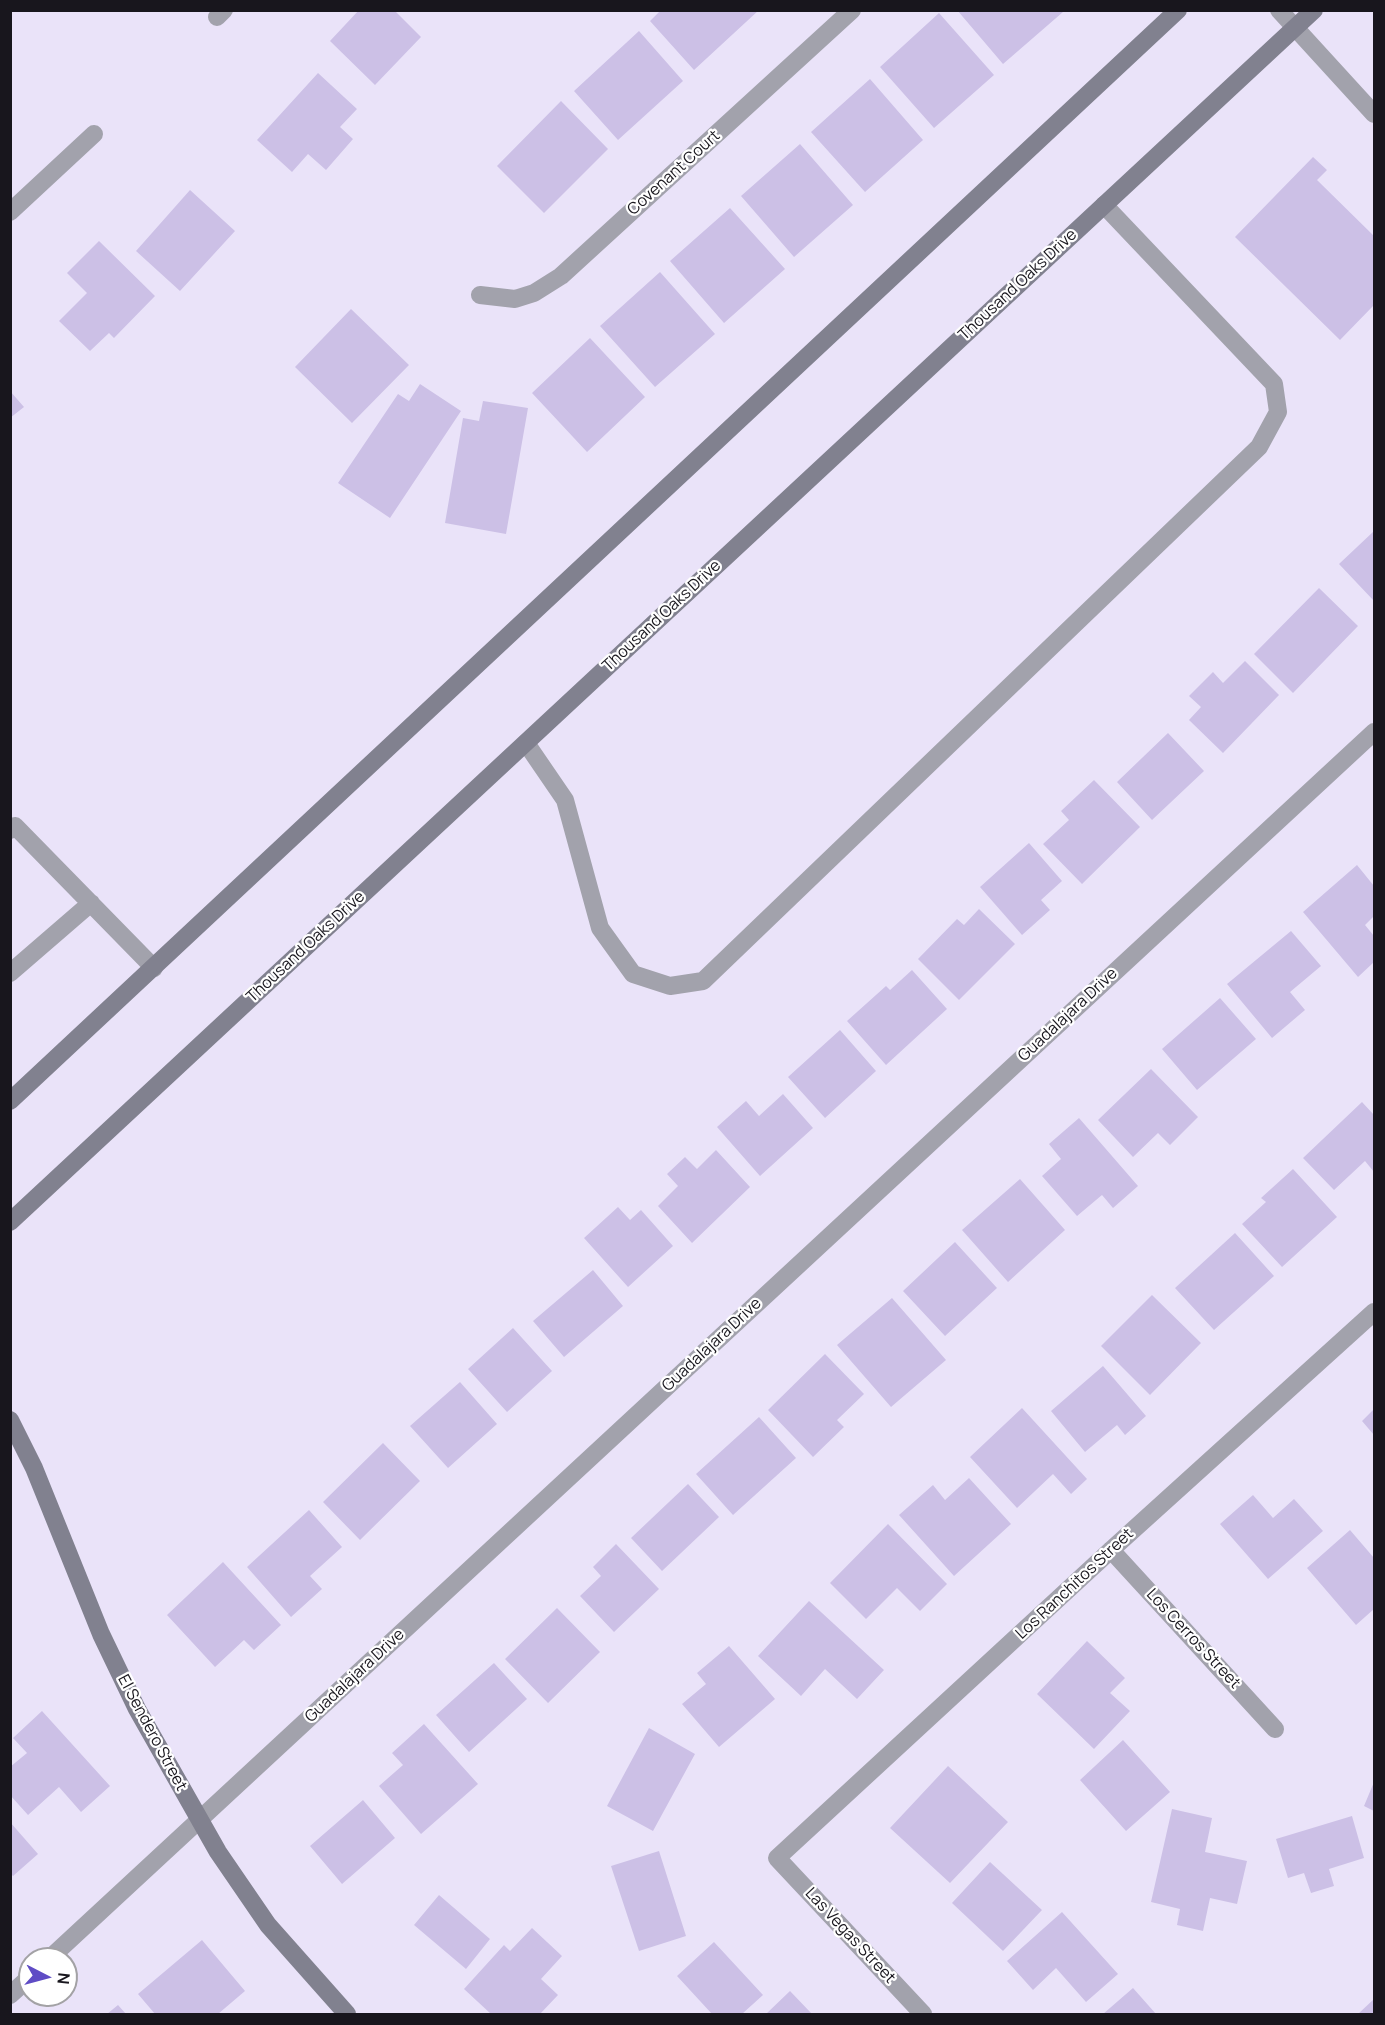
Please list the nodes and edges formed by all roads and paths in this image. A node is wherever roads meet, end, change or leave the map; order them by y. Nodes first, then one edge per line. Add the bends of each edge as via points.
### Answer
1 (852, 10) edge
2 (1178, 10) edge
3 (1279, 10) edge
4 (1314, 10) edge
5 (1294, 28) junction
6 (1374, 114) edge
7 (94, 134) dead end
8 (1104, 205) junction
9 (10, 212) edge
10 (480, 295) dead end
11 (1374, 732) edge
12 (526, 743) junction
13 (10, 830) edge
14 (90, 903) junction
15 (154, 968) junction
16 (10, 973) edge
17 (10, 1101) edge
18 (10, 1222) edge
19 (1374, 1312) edge
20 (10, 1420) edge
21 (1111, 1550) junction
22 (1275, 1729) dead end
23 (200, 1820) junction
24 (777, 1858) joint
25 (62, 1947) edge
26 (347, 2014) edge
27 (923, 2014) edge

1 - 10 street, Covenant Court via 561,276 534,293 515,299
2 - 15 main road
3 - 5 street
4 - 5 main road, Thousand Oaks Drive
5 - 6 street
5 - 8 main road, Thousand Oaks Drive
7 - 9 street
8 - 12 main road, Thousand Oaks Drive
8 - 12 street via 1274,384 1278,412 1258,447 703,981 670,986 633,974 600,928 565,800
11 - 23 street, Guadalajara Drive
12 - 18 main road, Thousand Oaks Drive
13 - 14 street via 15,826
14 - 15 street
14 - 16 street
15 - 17 main road
19 - 21 street, Los Ranchitos Street
20 - 23 main road, El Sendero Street via 34,1468 101,1634
21 - 22 street, Los Cerros Street
21 - 24 street, Los Ranchitos Street
23 - 25 street, Guadalajara Drive
23 - 26 main road, El Sendero Street via 268,1925
24 - 27 street, Las Vegas Street

